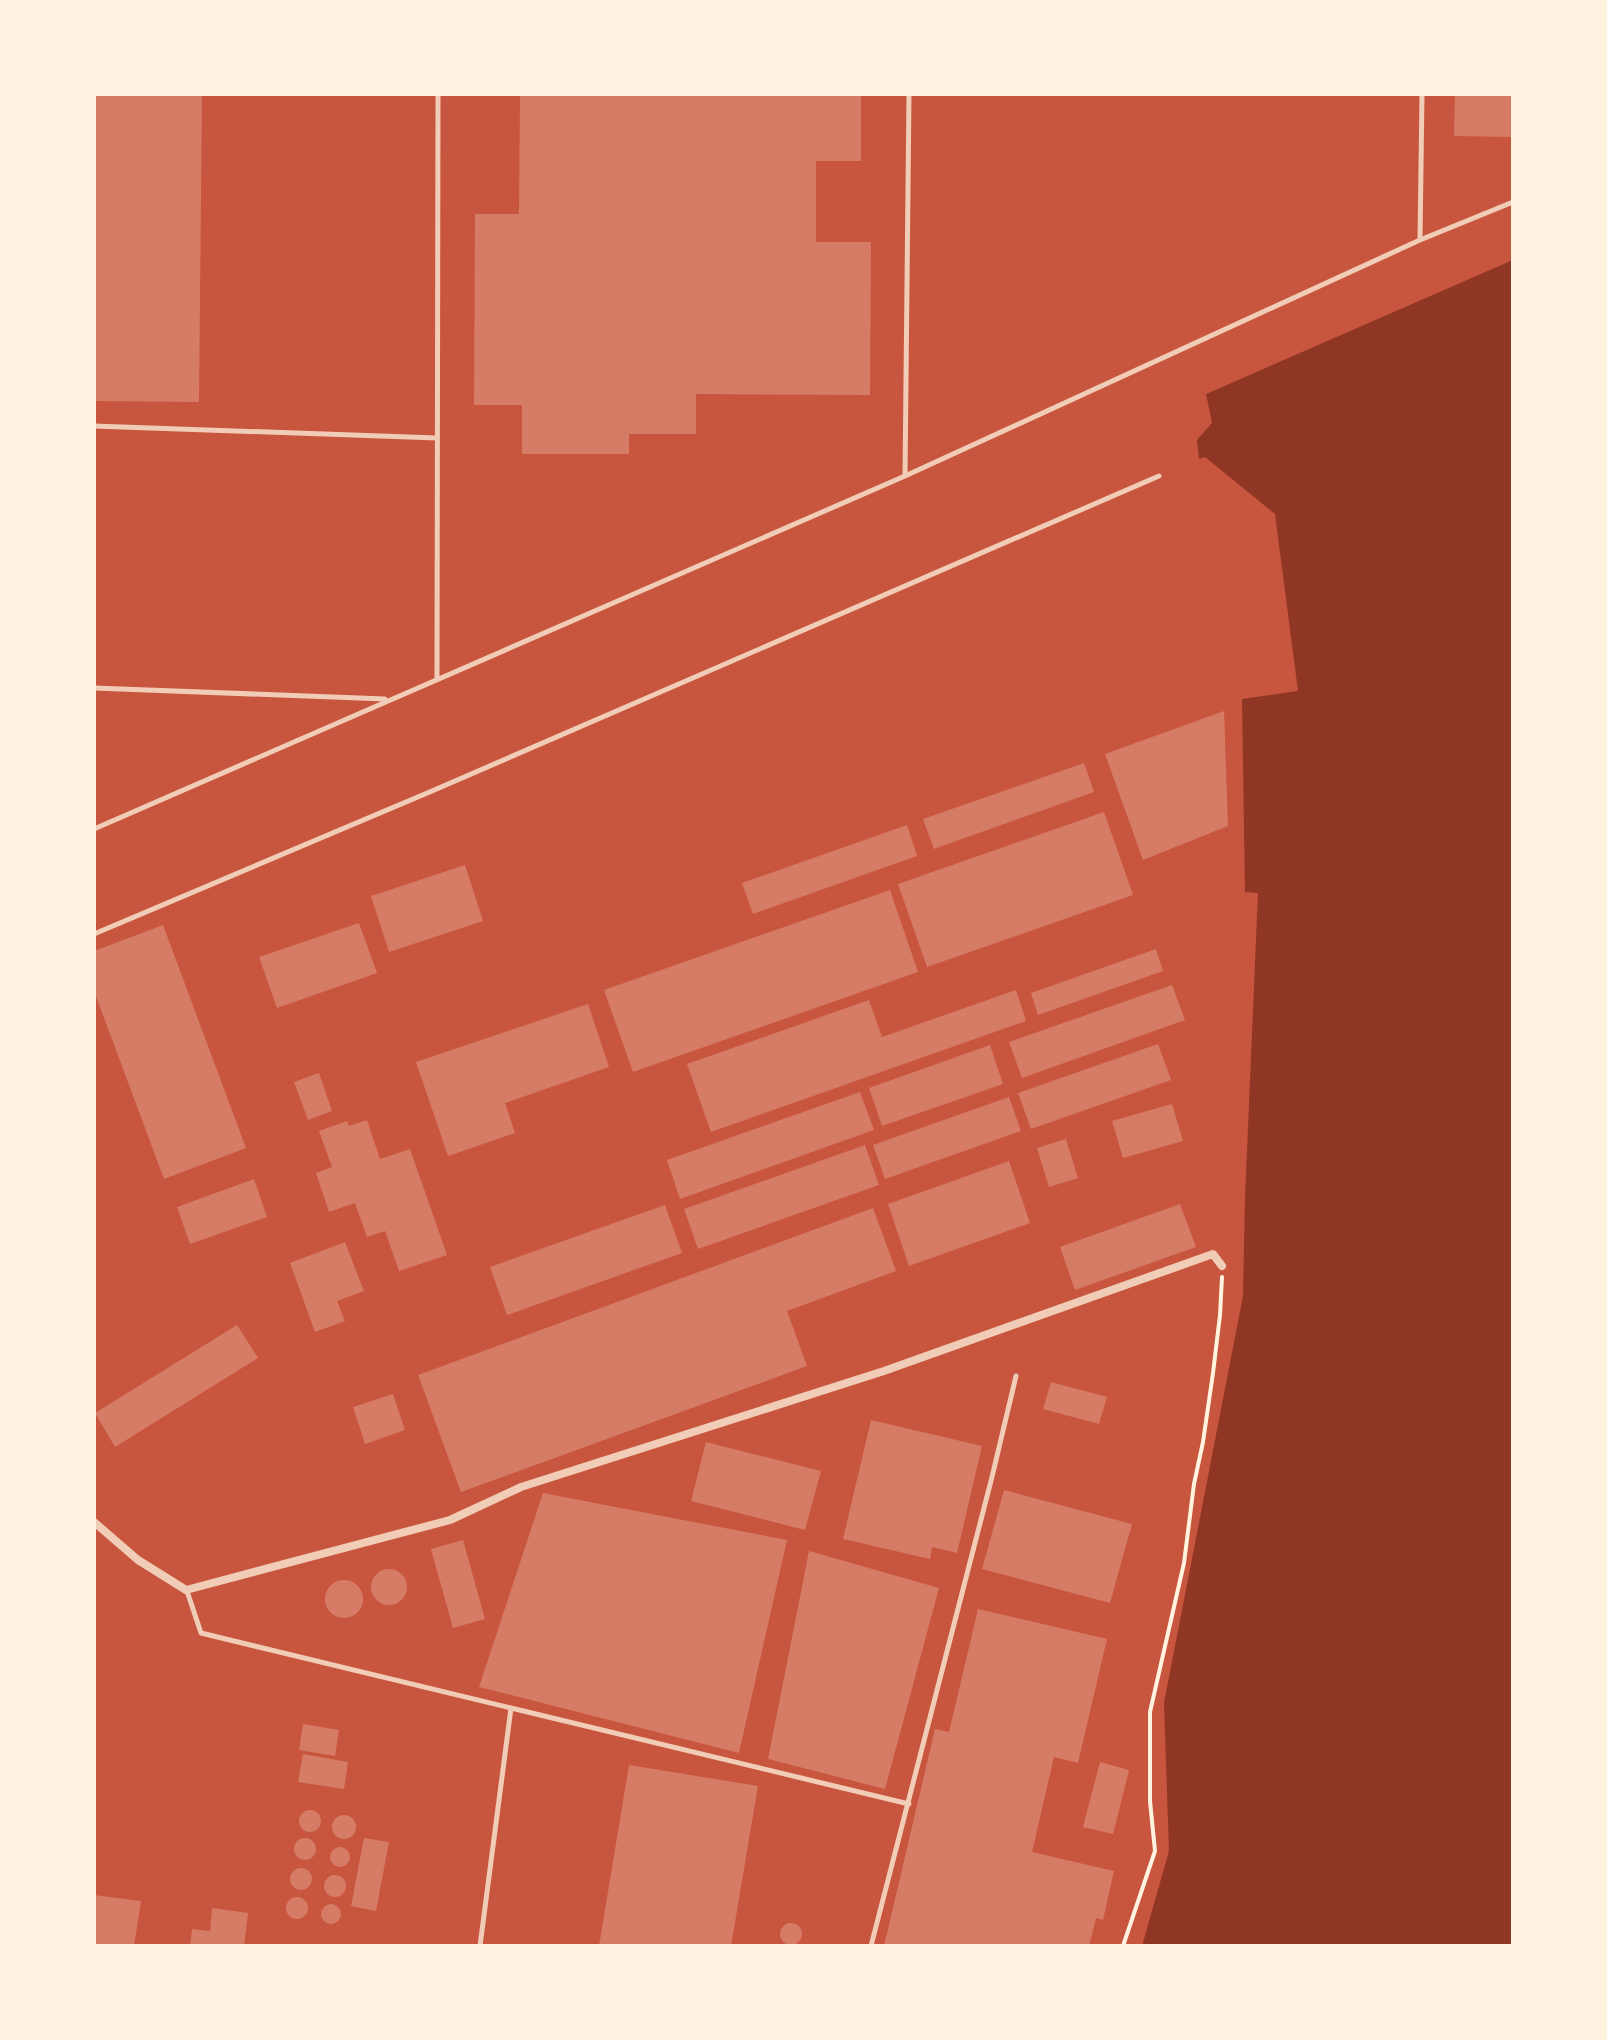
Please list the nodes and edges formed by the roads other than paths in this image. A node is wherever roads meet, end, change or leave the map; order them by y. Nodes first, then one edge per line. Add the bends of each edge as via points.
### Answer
1 (438, 94) edge
2 (909, 94) edge
3 (1422, 94) edge
4 (1513, 202) edge
5 (1420, 240) junction
6 (94, 426) edge
7 (437, 438) junction
8 (905, 476) junction
9 (1159, 476) dead end
10 (437, 679) junction
11 (94, 688) edge
12 (390, 700) junction
13 (94, 829) edge
14 (94, 934) edge
15 (1222, 1266) road end
16 (1016, 1376) dead end
17 (94, 1522) edge
18 (186, 1590) junction
19 (511, 1708) junction
20 (909, 1804) junction
21 (480, 1946) edge
22 (871, 1946) edge

1 - 7 lane
2 - 8 lane
3 - 5 lane
4 - 5 lane
5 - 8 lane
6 - 7 lane
7 - 10 lane
8 - 10 lane
9 - 14 lane
10 - 12 lane
11 - 12 lane
12 - 13 lane
15 - 18 street via 1213,1254 884,1371 521,1487 450,1520
16 - 20 lane
17 - 18 street via 138,1560
18 - 19 lane via 201,1633
19 - 20 lane
19 - 21 lane
20 - 22 lane

